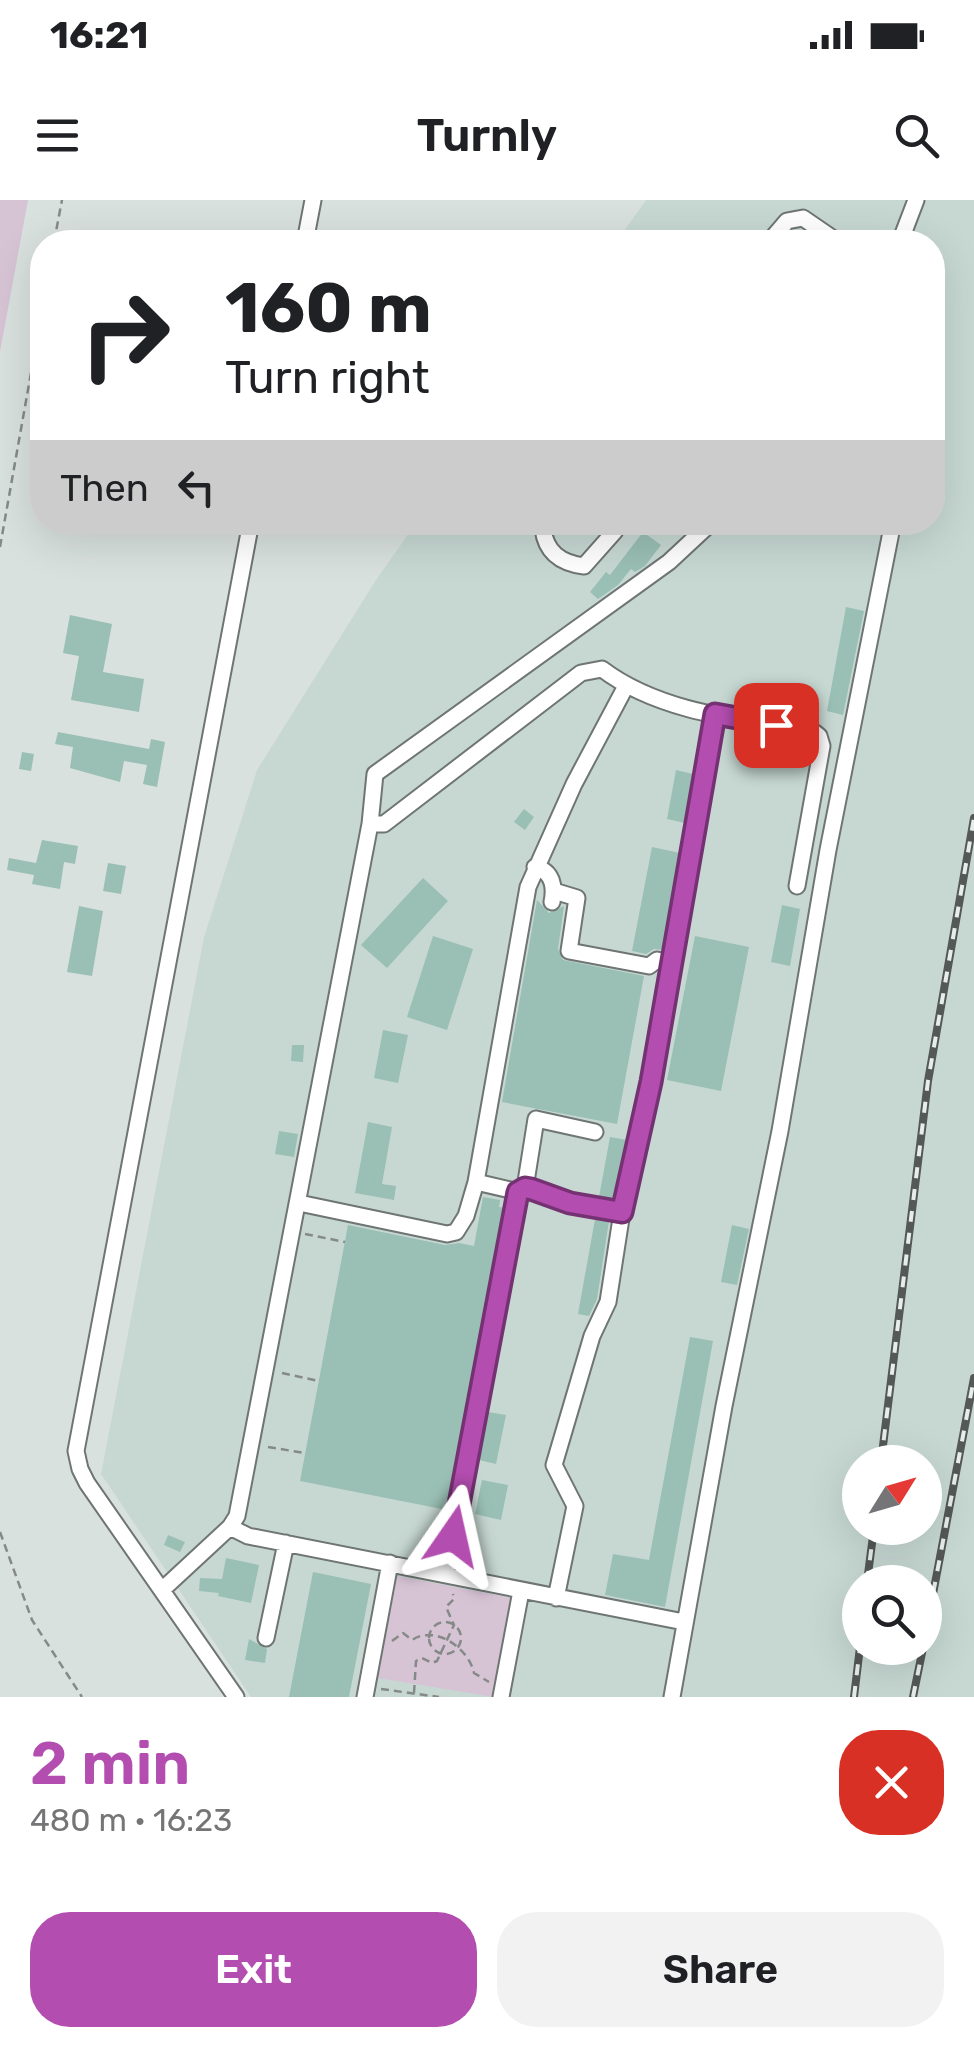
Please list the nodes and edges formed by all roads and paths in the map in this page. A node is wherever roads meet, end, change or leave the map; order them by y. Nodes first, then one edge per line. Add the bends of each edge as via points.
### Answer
1 (62, 200) edge
2 (313, 200) edge
3 (916, 200) edge
4 (56, 230) edge
5 (307, 230) edge
6 (779, 230) edge
7 (820, 230) edge
8 (905, 230) edge
9 (30, 378) edge
10 (250, 535) edge
11 (544, 535) edge
12 (612, 535) edge
13 (698, 535) edge
14 (890, 535) edge
15 (0, 547) edge
16 (626, 686) junction
17 (715, 714) junction
18 (370, 824) junction
19 (536, 867) junction
20 (796, 886) dead end
21 (672, 963) junction
22 (595, 1132) dead end
23 (476, 1182) junction
24 (522, 1190) junction
25 (299, 1204) junction
26 (622, 1212) junction
27 (294, 1232) junction
28 (345, 1242) dead end
29 (266, 1370) junction
30 (319, 1381) dead end
31 (251, 1444) junction
32 (305, 1453) dead end
33 (230, 1527) junction
34 (0, 1532) edge
35 (286, 1543) junction
36 (390, 1563) junction
37 (449, 1575) junction
38 (162, 1590) junction
39 (522, 1591) junction
40 (556, 1598) junction
41 (684, 1622) junction
42 (454, 1626) junction
43 (430, 1634) junction
44 (266, 1638) dead end
45 (447, 1638) junction
46 (374, 1647) junction
47 (457, 1648) junction
48 (442, 1654) junction
49 (366, 1692) edge
50 (502, 1692) edge
51 (414, 1693) junction
52 (82, 1697) edge
53 (236, 1697) edge
54 (439, 1697) edge
55 (672, 1697) edge

1 - 4 path
2 - 5 lane
3 - 8 lane
6 - 7 lane via 803,218
9 - 15 path
10 - 38 lane via 76,1451 87,1483
11 - 12 lane via 552,554 584,566
13 - 18 lane via 374,774
14 - 41 lane
16 - 17 lane
16 - 18 lane via 602,669 581,673 384,824
16 - 19 lane
17 - 20 lane via 819,736
17 - 21 lane
18 - 25 lane
19 - 21 lane via 551,878 553,897 578,898 569,951 649,966
19 - 23 lane
21 - 26 lane
22 - 24 lane via 536,1119
23 - 24 lane
23 - 25 lane via 466,1216 447,1234
24 - 26 lane
24 - 37 lane
25 - 27 lane
26 - 40 lane via 608,1302 554,1465 575,1506
27 - 28 path
27 - 29 lane
29 - 30 path
29 - 31 lane
31 - 32 path
31 - 33 lane
33 - 35 lane
33 - 38 lane
34 - 52 path via 32,1620
35 - 36 lane
35 - 44 lane
36 - 37 lane
36 - 46 lane
37 - 39 lane
37 - 42 path via 454,1599 446,1607
38 - 53 lane
39 - 40 lane
39 - 50 lane
40 - 41 lane
41 - 55 lane
42 - 43 path via 441,1623
42 - 45 path
42 - 47 path via 461,1638
43 - 45 path
43 - 46 path via 412,1640 398,1634 384,1649
43 - 48 path via 430,1645
45 - 47 path
45 - 48 path
46 - 49 lane
47 - 48 path
47 - 50 path via 474,1673
48 - 51 path via 434,1663 416,1662
49 - 51 path
51 - 54 path

